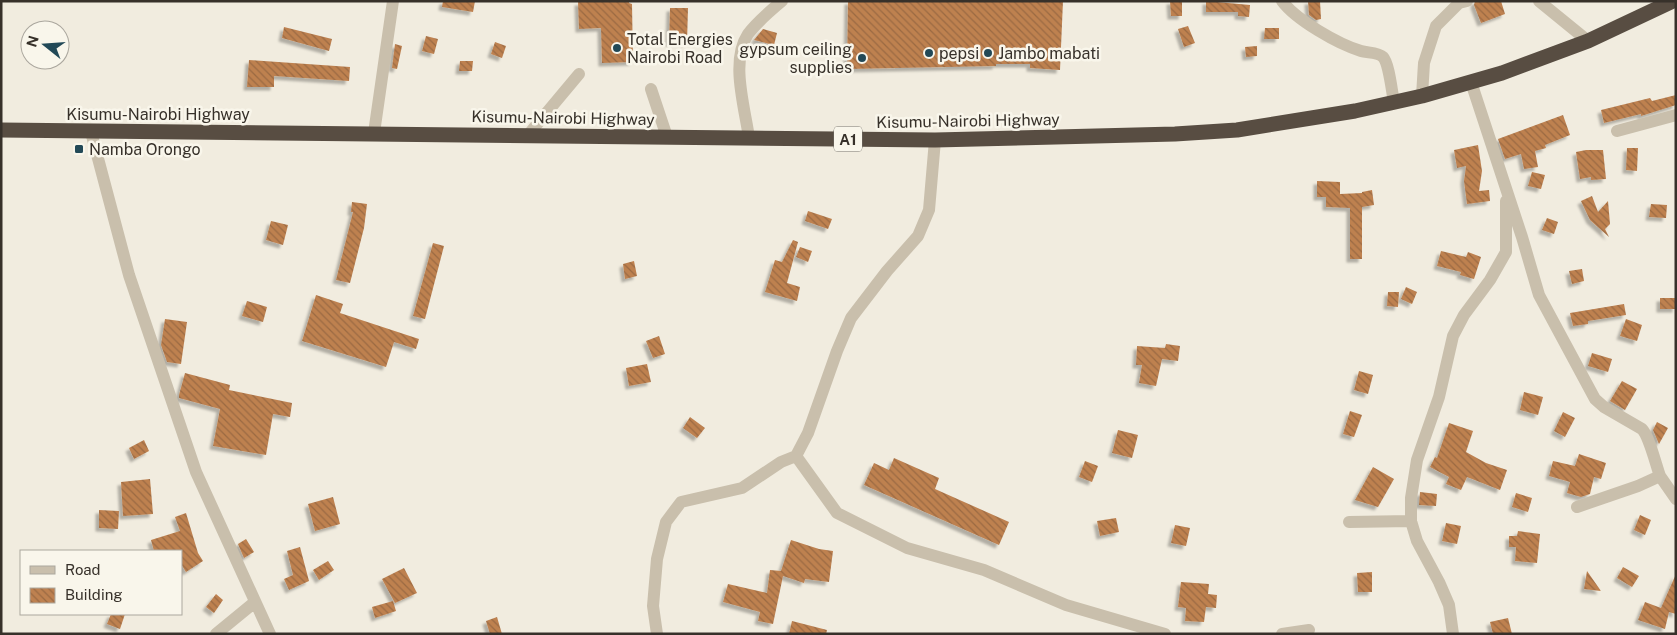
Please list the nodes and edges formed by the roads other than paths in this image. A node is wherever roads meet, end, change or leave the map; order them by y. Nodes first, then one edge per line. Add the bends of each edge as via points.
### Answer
1 (393, 1) edge
2 (782, 1) edge
3 (1282, 1) edge
4 (1467, 1) edge
5 (1539, 1) edge
6 (1673, 1) edge
7 (1588, 41) junction
8 (579, 74) dead end
9 (1472, 82) junction
10 (651, 89) dead end
11 (1422, 96) junction
12 (1394, 102) junction
13 (1676, 115) edge
14 (1, 130) edge
15 (1618, 131) dead end
16 (91, 132) junction
17 (374, 134) junction
18 (528, 135) junction
19 (667, 137) junction
20 (749, 138) junction
21 (935, 140) junction
22 (1506, 189) junction
23 (796, 456) junction
24 (1660, 476) junction
25 (1676, 499) edge
26 (1576, 507) dead end
27 (1411, 521) junction
28 (1349, 522) dead end
29 (255, 602) junction
30 (1309, 630) dead end
31 (216, 634) edge
32 (270, 634) edge
33 (657, 634) edge
34 (1165, 634) edge
35 (1282, 634) edge
36 (1453, 634) edge

1 - 17 street
2 - 20 street via 754,28 742,46 739,79
3 - 12 street via 1292,13 1323,33 1360,51 1383,57
4 - 11 street via 1458,3 1436,26 1424,63
5 - 7 street
6 - 7 highway, Kisumu-Nairobi Highway / A1
7 - 9 highway, Kisumu-Nairobi Highway / A1
8 - 18 street
9 - 11 highway, Kisumu-Nairobi Highway / A1
9 - 22 street
10 - 19 street
11 - 12 highway, Kisumu-Nairobi Highway / A1
12 - 21 highway, Kisumu-Nairobi Highway / A1 via 1237,130
13 - 15 street
14 - 16 highway, Kisumu-Nairobi Highway / A1
16 - 17 highway, Kisumu-Nairobi Highway / A1
16 - 29 street via 129,275 196,472
17 - 18 highway, Kisumu-Nairobi Highway / A1
18 - 19 highway, Kisumu-Nairobi Highway / A1
19 - 20 highway, Kisumu-Nairobi Highway / A1
20 - 21 highway, Kisumu-Nairobi Highway / A1
21 - 23 street via 928,210 918,236 851,318 808,433
22 - 24 street via 1539,295 1557,331 1595,399 1647,434
22 - 27 street via 1506,252 1453,336 1439,397 1417,460
23 - 33 street via 742,488 681,502 666,522 656,559 653,606
23 - 34 street via 837,513 907,548 984,570 1066,605
24 - 25 street
24 - 26 street
27 - 28 street
27 - 36 street via 1417,541 1449,605
29 - 31 street
29 - 32 street
30 - 35 street

